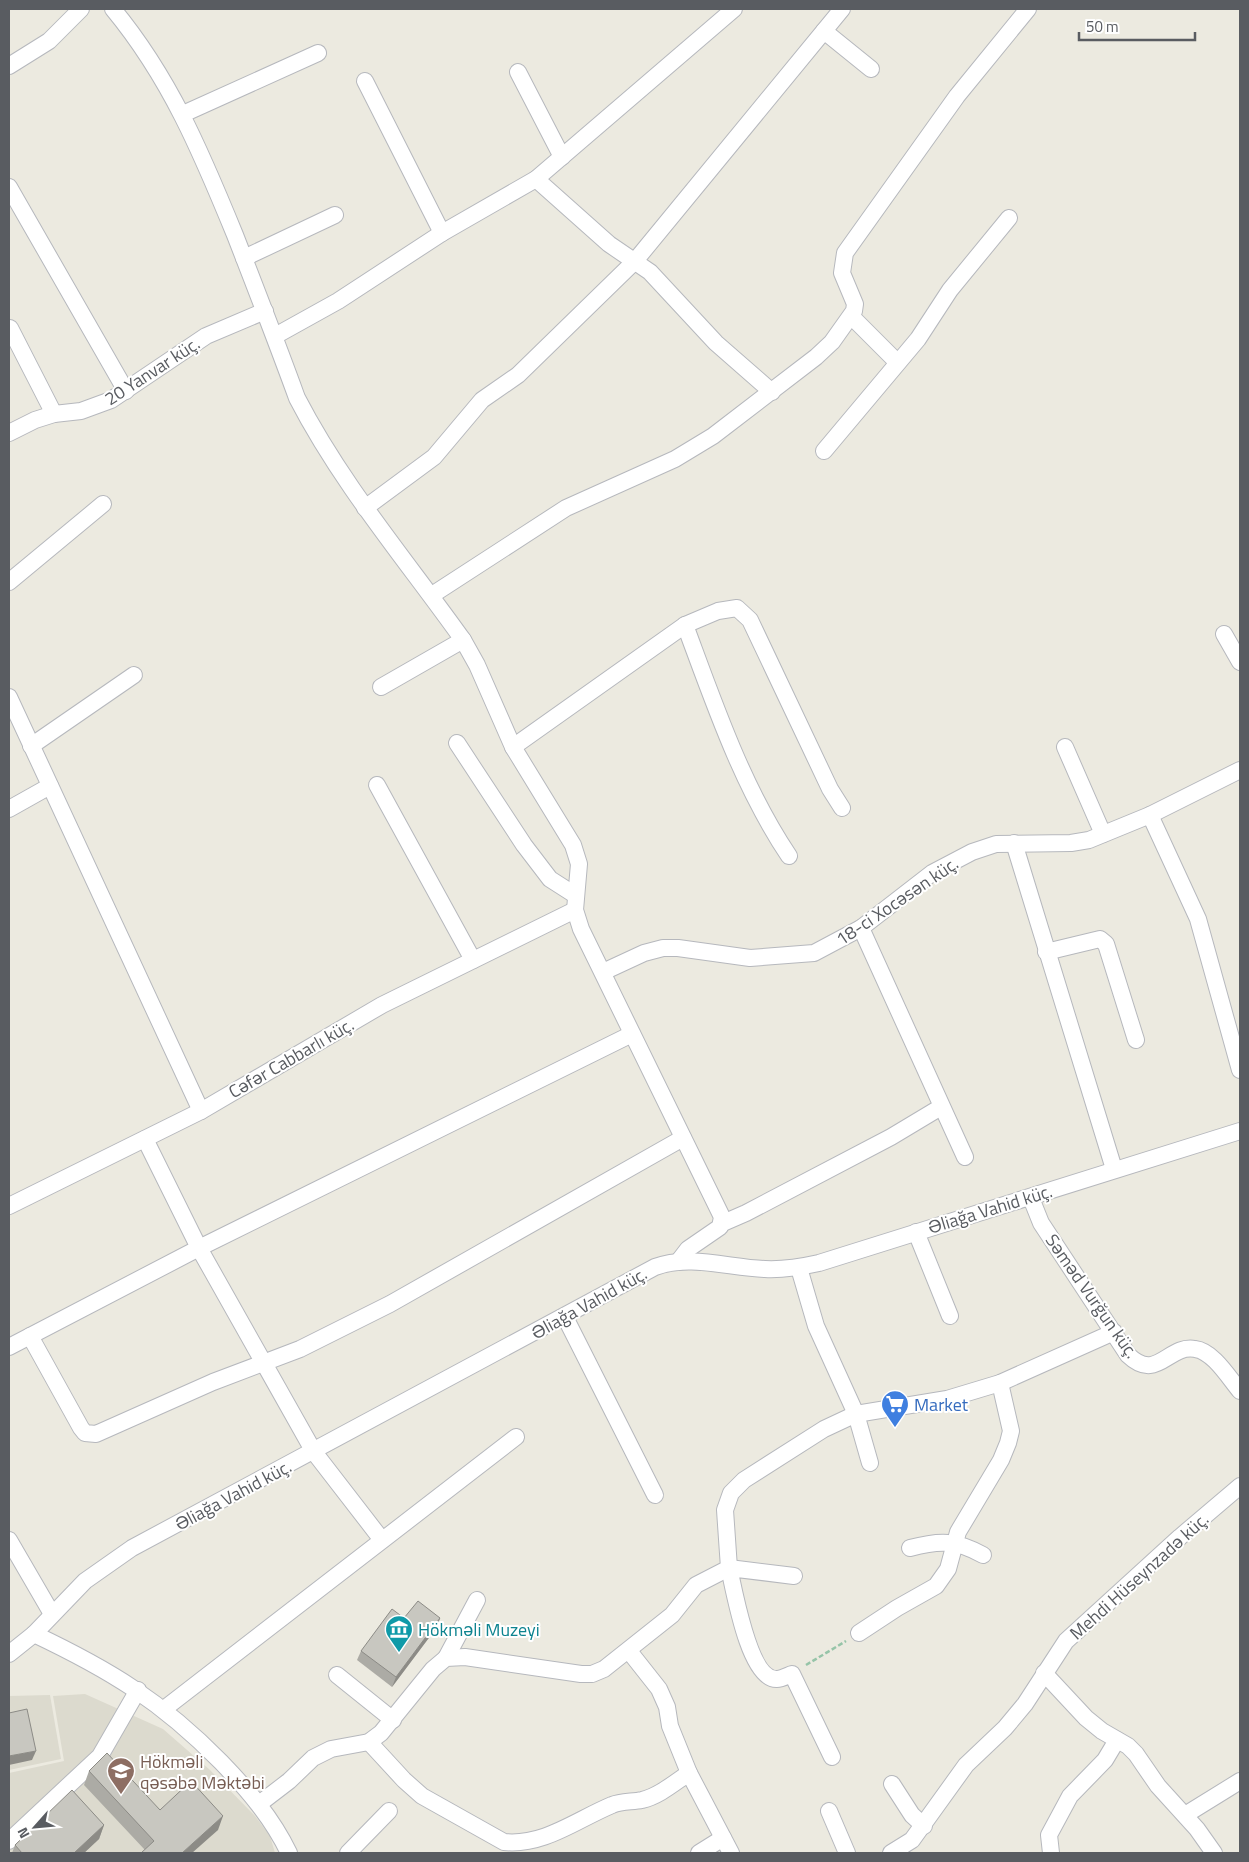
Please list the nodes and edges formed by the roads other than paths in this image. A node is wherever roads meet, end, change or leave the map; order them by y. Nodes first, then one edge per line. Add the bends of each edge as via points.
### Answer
1 (81, 9) edge
2 (113, 9) edge
3 (734, 9) edge
4 (842, 9) edge
5 (1028, 9) edge
6 (824, 31) junction
7 (318, 52) dead end
8 (9, 66) edge
9 (871, 69) dead end
10 (518, 72) dead end
11 (366, 81) dead end
12 (184, 114) junction
13 (562, 157) junction
14 (536, 178) junction
15 (9, 187) edge
16 (335, 215) dead end
17 (1008, 218) dead end
18 (442, 233) junction
19 (244, 258) junction
20 (635, 261) junction
21 (265, 311) junction
22 (852, 317) junction
23 (10, 328) dead end
24 (275, 336) junction
25 (897, 362) junction
26 (126, 391) junction
27 (772, 392) junction
28 (54, 414) junction
29 (9, 432) edge
30 (824, 450) dead end
31 (102, 504) dead end
32 (365, 508) junction
33 (9, 582) edge
34 (432, 595) junction
35 (686, 625) junction
36 (1224, 634) dead end
37 (463, 640) junction
38 (1240, 662) edge
39 (134, 675) dead end
40 (381, 687) dead end
41 (9, 698) edge
42 (457, 743) dead end
43 (31, 746) junction
44 (513, 747) junction
45 (1065, 747) dead end
46 (1240, 770) edge
47 (50, 786) junction
48 (377, 786) dead end
49 (842, 808) dead end
50 (9, 810) edge
51 (1150, 815) junction
52 (1103, 834) junction
53 (1014, 843) junction
54 (789, 856) dead end
55 (575, 902) junction
56 (861, 928) junction
57 (1046, 952) junction
58 (473, 960) junction
59 (603, 972) junction
60 (632, 1034) junction
61 (1136, 1040) dead end
62 (1240, 1070) edge
63 (941, 1107) junction
64 (201, 1111) junction
65 (1240, 1131) edge
66 (683, 1138) junction
67 (145, 1139) junction
68 (965, 1157) dead end
69 (1114, 1169) junction
70 (1031, 1198) junction
71 (9, 1206) edge
72 (723, 1223) junction
73 (916, 1232) junction
74 (199, 1248) junction
75 (678, 1262) junction
76 (799, 1268) junction
77 (950, 1316) dead end
78 (565, 1317) junction
79 (1114, 1332) junction
80 (30, 1336) junction
81 (9, 1347) edge
82 (263, 1363) junction
83 (1000, 1383) junction
84 (1240, 1391) edge
85 (856, 1414) junction
86 (516, 1436) dead end
87 (314, 1452) junction
88 (870, 1463) dead end
89 (1240, 1486) edge
90 (655, 1496) dead end
91 (9, 1540) edge
92 (382, 1540) junction
93 (955, 1543) junction
94 (910, 1548) dead end
95 (984, 1555) dead end
96 (729, 1568) junction
97 (794, 1576) dead end
98 (477, 1600) dead end
99 (52, 1614) junction
100 (859, 1633) road end
101 (34, 1634) junction
102 (629, 1651) junction
103 (9, 1654) edge
104 (446, 1658) junction
105 (1044, 1673) junction
106 (338, 1675) dead end
107 (138, 1690) junction
108 (164, 1709) junction
109 (393, 1720) junction
110 (1117, 1740) junction
111 (369, 1742) junction
112 (832, 1757) dead end
113 (689, 1773) junction
114 (1240, 1781) edge
115 (892, 1784) dead end
116 (259, 1804) junction
117 (389, 1810) dead end
118 (829, 1811) dead end
119 (1185, 1815) junction
120 (924, 1826) junction
121 (723, 1838) junction
122 (9, 1840) edge
123 (289, 1853) edge
124 (348, 1853) edge
125 (698, 1853) edge
126 (731, 1853) edge
127 (847, 1853) edge
128 (892, 1853) edge
129 (1051, 1853) edge
130 (1214, 1853) edge

1 - 8 street via 49,41
2 - 12 street via 152,61
3 - 13 street
4 - 6 street
5 - 22 street via 920,146 845,254 842,273 855,304
6 - 9 street
6 - 20 street
7 - 12 street
10 - 13 street
11 - 18 street
12 - 19 street
13 - 14 street
14 - 18 street
14 - 20 street via 609,244
15 - 26 street
16 - 19 street
17 - 25 street via 950,290 918,339
18 - 24 street via 338,301
19 - 21 street
20 - 27 street via 650,272 716,343
20 - 32 street via 518,375 482,400 434,457
21 - 24 street
21 - 26 street, 20 Yanvar küç. via 206,336
22 - 25 street
22 - 27 street via 832,342
23 - 28 street
24 - 32 street via 297,398
25 - 30 street
26 - 28 street, 20 Yanvar küç. via 99,406
27 - 34 street via 675,459 566,508
28 - 29 street, 20 Yanvar küç.
31 - 33 street
32 - 34 street
34 - 37 street
35 - 44 street
35 - 49 street via 718,611 736,608 750,620
35 - 54 street via 725,733
36 - 38 street
37 - 40 street
37 - 44 street
39 - 43 street
41 - 43 street
42 - 55 street via 524,845 550,880
43 - 47 street
44 - 55 street via 573,845 579,864
45 - 52 street
46 - 51 street, 18-ci Xocəsən küç.
47 - 50 street
47 - 64 street
48 - 58 street
51 - 52 street, 18-ci Xocəsən küç.
51 - 62 street via 1198,919
52 - 53 street, 18-ci Xocəsən küç. via 1071,843
53 - 56 street, 18-ci Xocəsən küç. via 996,844 946,864
53 - 57 street
55 - 58 street, Cəfər Cabbarlı küç.
55 - 59 street
56 - 59 street, 18-ci Xocəsən küç. via 814,953 750,958 663,948
56 - 63 street
57 - 61 street via 1100,939 1106,944
57 - 69 street
58 - 64 street, Cəfər Cabbarlı küç. via 343,1027
59 - 60 street
60 - 66 street
60 - 74 street
63 - 68 street
63 - 72 street via 891,1137
64 - 67 street, Cəfər Cabbarlı küç.
65 - 69 street, Əliağa Vahid küç.
66 - 72 street
66 - 82 street via 390,1304 300,1349
67 - 71 street, Cəfər Cabbarlı küç.
67 - 74 street
69 - 70 street, Əliağa Vahid küç.
70 - 73 street, Əliağa Vahid küç.
70 - 79 street, Səməd Vurğun küç. via 1041,1223
72 - 75 street via 688,1248
73 - 76 street, Əliağa Vahid küç.
73 - 77 street
74 - 80 street
74 - 82 street
75 - 76 street, Əliağa Vahid küç. via 765,1269
75 - 78 street, Əliağa Vahid küç. via 644,1272
76 - 85 street via 816,1326
78 - 87 street, Əliağa Vahid küç.
78 - 90 street
79 - 83 street
79 - 84 street, Səməd Vurğun küç. via 1128,1355 1143,1366 1195,1348 1208,1355
80 - 81 street
80 - 82 street via 85,1433 96,1434
82 - 87 street
83 - 85 street via 946,1400
83 - 93 street via 1010,1431 1008,1443 958,1532
85 - 88 street
85 - 96 street via 824,1428 744,1480 731,1493 725,1510
86 - 92 street
87 - 92 street
87 - 99 street, Əliağa Vahid küç. via 132,1548 85,1581
89 - 105 street, Mehdi Hüseynzadə küç. via 1086,1620 1066,1640
91 - 99 street
92 - 108 street
93 - 94 street
93 - 95 street
93 - 100 street via 948,1569 936,1586
96 - 97 street
96 - 102 street via 696,1585 672,1615
96 - 112 street via 746,1638 757,1661 768,1676 776,1679 792,1674
98 - 104 street
99 - 101 street, Əliağa Vahid küç.
101 - 103 street, Əliağa Vahid küç.
101 - 107 street via 86,1659
102 - 104 street via 604,1669 586,1674 465,1656
102 - 113 street via 659,1689
104 - 109 street via 433,1668
105 - 110 street via 1086,1718
105 - 120 street, Mehdi Hüseynzadə küç. via 1005,1728 966,1765 947,1789
106 - 109 street
107 - 108 street
107 - 122 street via 100,1756
108 - 116 street via 196,1736
109 - 111 street
110 - 119 street via 1136,1754 1158,1786
110 - 129 street via 1105,1760 1070,1796 1049,1835
111 - 113 street via 422,1796 504,1842 519,1844 537,1840 614,1804 656,1795
111 - 116 street via 331,1749 313,1758
113 - 121 street
114 - 119 street
115 - 120 street via 912,1815
116 - 123 street
117 - 124 street
118 - 127 street
119 - 130 street
120 - 128 street, Mehdi Hüseynzadə küç. via 912,1840
121 - 125 street
121 - 126 street

